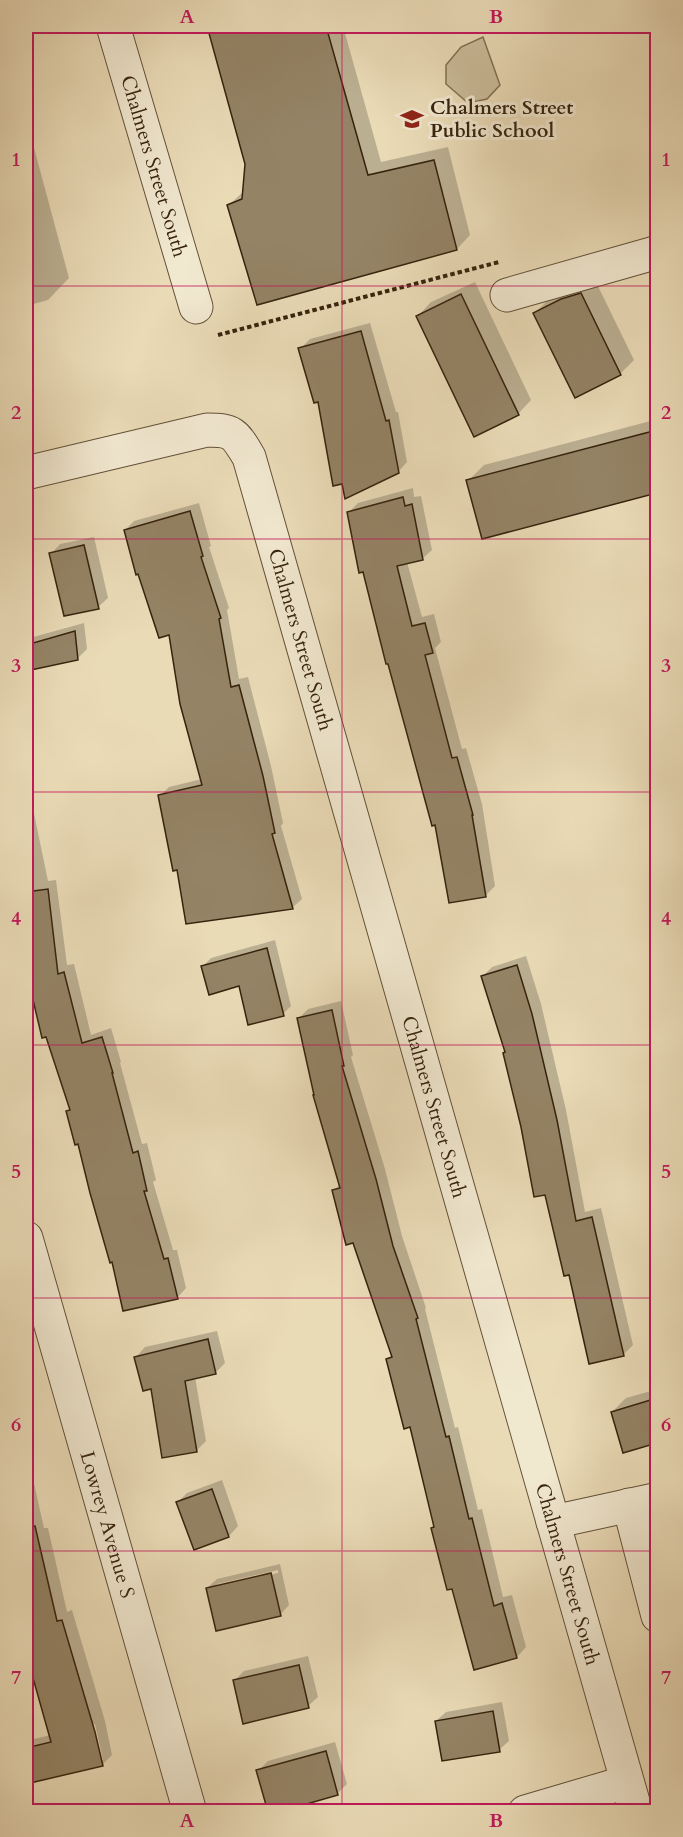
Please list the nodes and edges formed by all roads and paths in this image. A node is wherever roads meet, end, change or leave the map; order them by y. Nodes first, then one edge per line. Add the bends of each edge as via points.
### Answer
1 (113, 26) edge
2 (657, 252) edge
3 (507, 260) dead end
4 (507, 295) dead end
5 (196, 307) dead end
6 (219, 335) dead end
7 (26, 473) edge
8 (26, 1238) edge
9 (643, 1502) edge
10 (553, 1522) junction
11 (657, 1616) edge
12 (632, 1797) edge
13 (190, 1812) edge
14 (525, 1812) edge

1 - 5 street, Chalmers Street South
2 - 4 street
3 - 6 path
7 - 10 street, Chalmers Street South via 207,430 226,430 239,440 249,457
8 - 13 street, Lowrey Avenue S
9 - 10 street
9 - 11 street
10 - 12 street, Chalmers Street South
12 - 14 street

